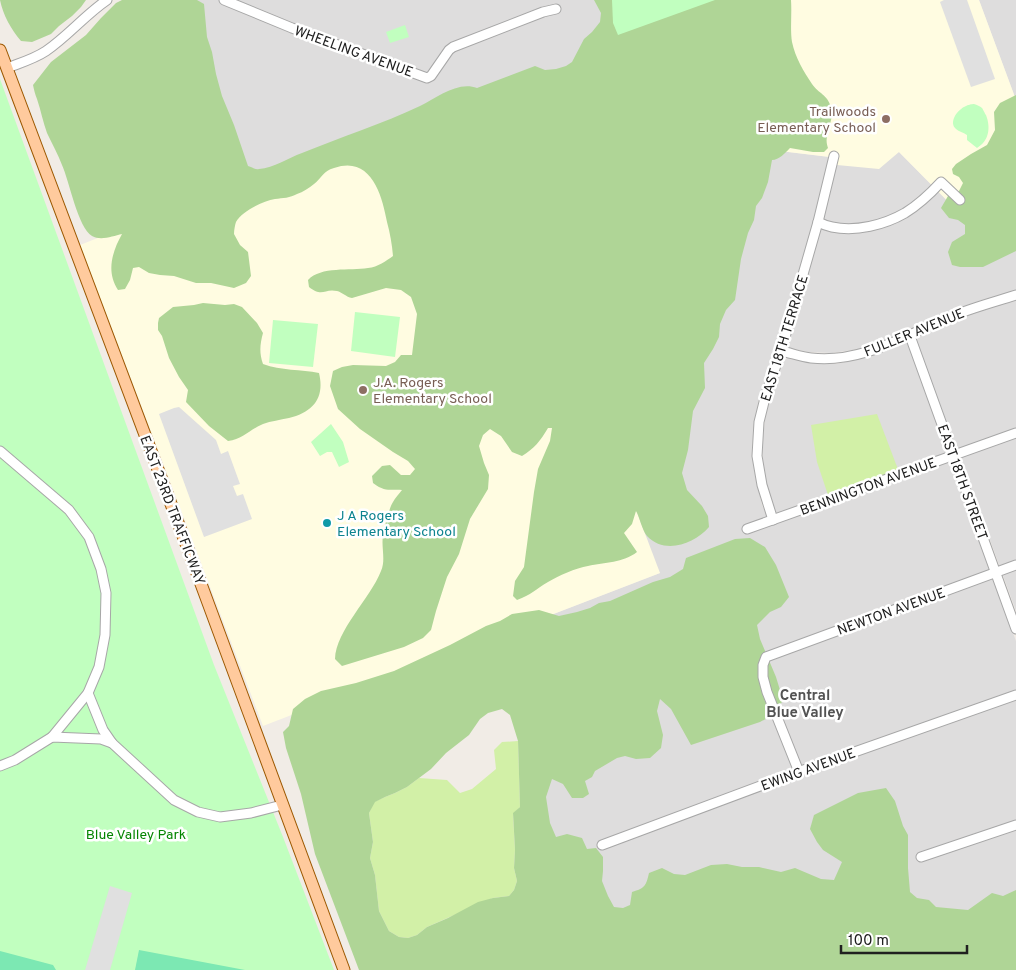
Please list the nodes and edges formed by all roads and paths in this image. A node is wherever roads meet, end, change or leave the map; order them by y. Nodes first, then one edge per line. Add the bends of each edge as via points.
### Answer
1 (107, 0) edge
2 (224, 0) edge
3 (242, 3) edge
4 (556, 9) dead end
5 (0, 50) edge
6 (7, 68) junction
7 (834, 156) dead end
8 (960, 200) dead end
9 (818, 222) junction
10 (1016, 295) edge
11 (910, 336) junction
12 (781, 351) junction
13 (1016, 433) edge
14 (0, 452) edge
15 (953, 455) junction
16 (773, 520) junction
17 (747, 529) dead end
18 (1016, 565) edge
19 (995, 572) junction
20 (1016, 629) edge
21 (88, 693) junction
22 (1016, 695) edge
23 (52, 737) junction
24 (112, 743) junction
25 (0, 766) edge
26 (799, 772) junction
27 (282, 805) junction
28 (1016, 825) edge
29 (602, 845) dead end
30 (921, 857) dead end
31 (344, 970) edge

1 - 6 street via 46,51
2 - 3 street, WHEELING AVENUE
3 - 4 street, WHEELING AVENUE via 292,28 426,78 453,47
5 - 6 main road, EAST 23RD TRAFFICWAY
6 - 27 main road, EAST 23RD TRAFFICWAY
7 - 9 street, EAST 18TH TERRACE
8 - 9 street via 941,182 904,213 875,225 847,228
9 - 12 street, EAST 18TH TERRACE
10 - 11 street, FULLER AVENUE via 950,316
11 - 12 street, FULLER AVENUE via 840,358 811,358
11 - 15 street, EAST 18TH STREET
12 - 16 street, EAST 18TH TERRACE via 759,422 757,456
13 - 15 street, BENNINGTON AVENUE
14 - 21 street via 68,510 89,537 101,569 106,593 105,635 99,667
15 - 16 street, BENNINGTON AVENUE
15 - 19 street, EAST 18TH STREET
16 - 17 street, BENNINGTON AVENUE
18 - 19 street, NEWTON AVENUE
19 - 20 street, EAST 18TH STREET
19 - 26 street, NEWTON AVENUE via 766,657 763,677 767,692
21 - 23 street
21 - 24 street
22 - 26 street, EWING AVENUE
23 - 24 street via 101,739
23 - 25 street
24 - 27 street via 174,800 198,812 220,817
26 - 29 street, EWING AVENUE
27 - 31 main road, EAST 23RD TRAFFICWAY
28 - 30 street

